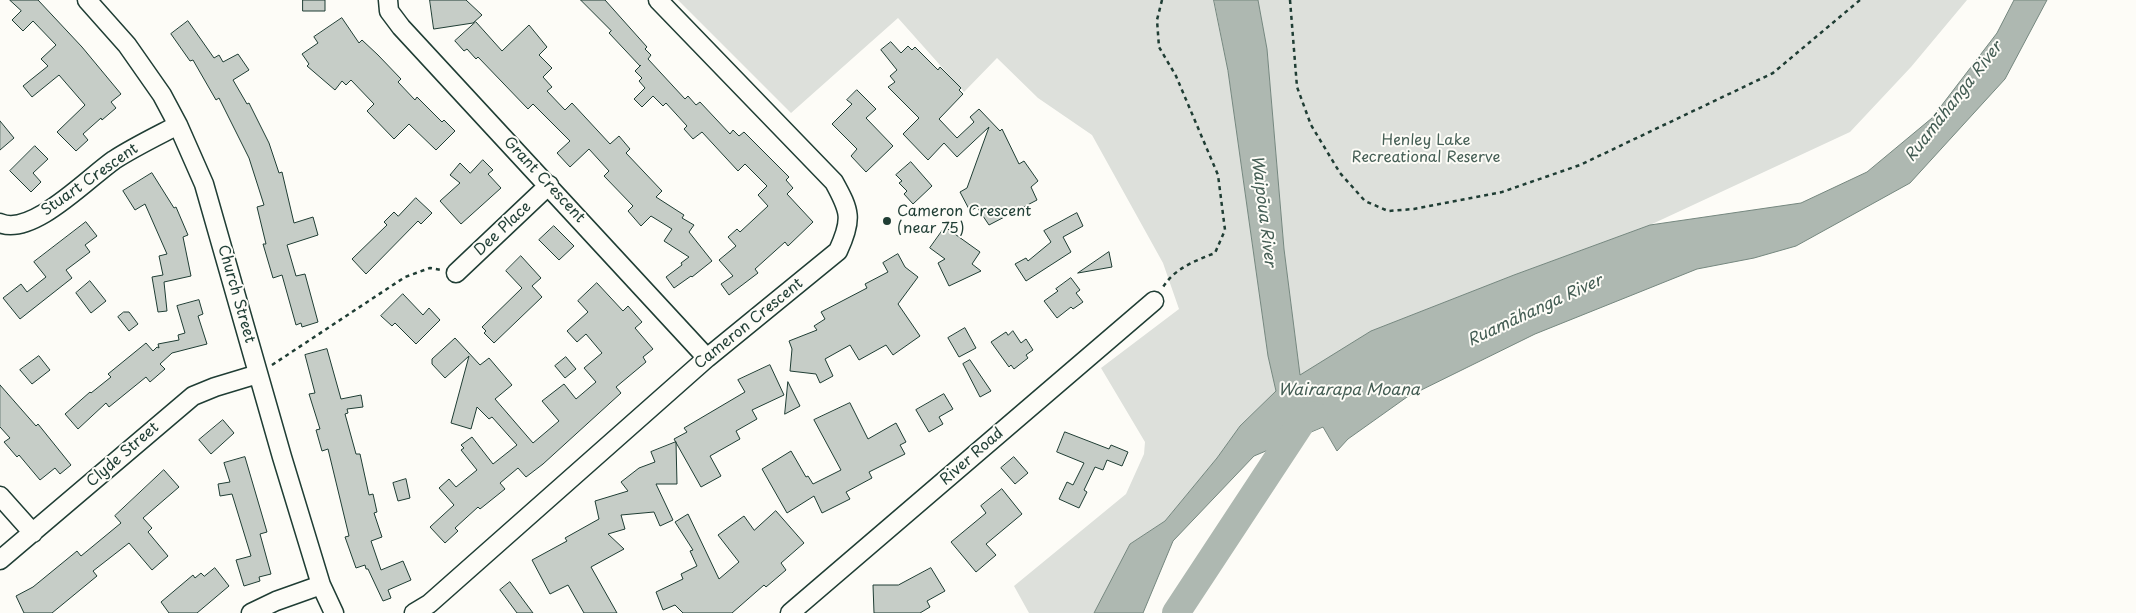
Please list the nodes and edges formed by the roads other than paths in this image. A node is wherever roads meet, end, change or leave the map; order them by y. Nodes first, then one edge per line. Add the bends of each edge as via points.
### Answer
1 (87, 0) edge
2 (388, 0) edge
3 (658, 0) edge
4 (178, 125) junction
5 (549, 185) junction
6 (0, 223) edge
7 (456, 272) road end
8 (1154, 301) road end
9 (707, 358) junction
10 (258, 374) junction
11 (0, 496) edge
12 (33, 533) junction
13 (0, 560) edge
14 (321, 585) junction
15 (251, 613) edge
16 (334, 613) edge
17 (414, 613) edge
18 (790, 613) edge

1 - 4 street, Church Street via 127,45 162,95
2 - 5 street, Grant Crescent via 389,11 401,27
3 - 9 street, Cameron Crescent via 834,182 847,206 848,230 838,251
4 - 6 street, Stuart Crescent via 114,160 47,212 28,222 6,226
4 - 10 street, Church Street via 204,184
5 - 7 street, Dee Place
5 - 9 street, Grant Crescent
8 - 18 street, River Road
9 - 17 street, Cameron Crescent
10 - 12 street, Clyde Street via 193,396
10 - 14 street, Church Street
11 - 12 street
12 - 13 street, Clyde Street
14 - 15 street
14 - 16 street, Church Street

